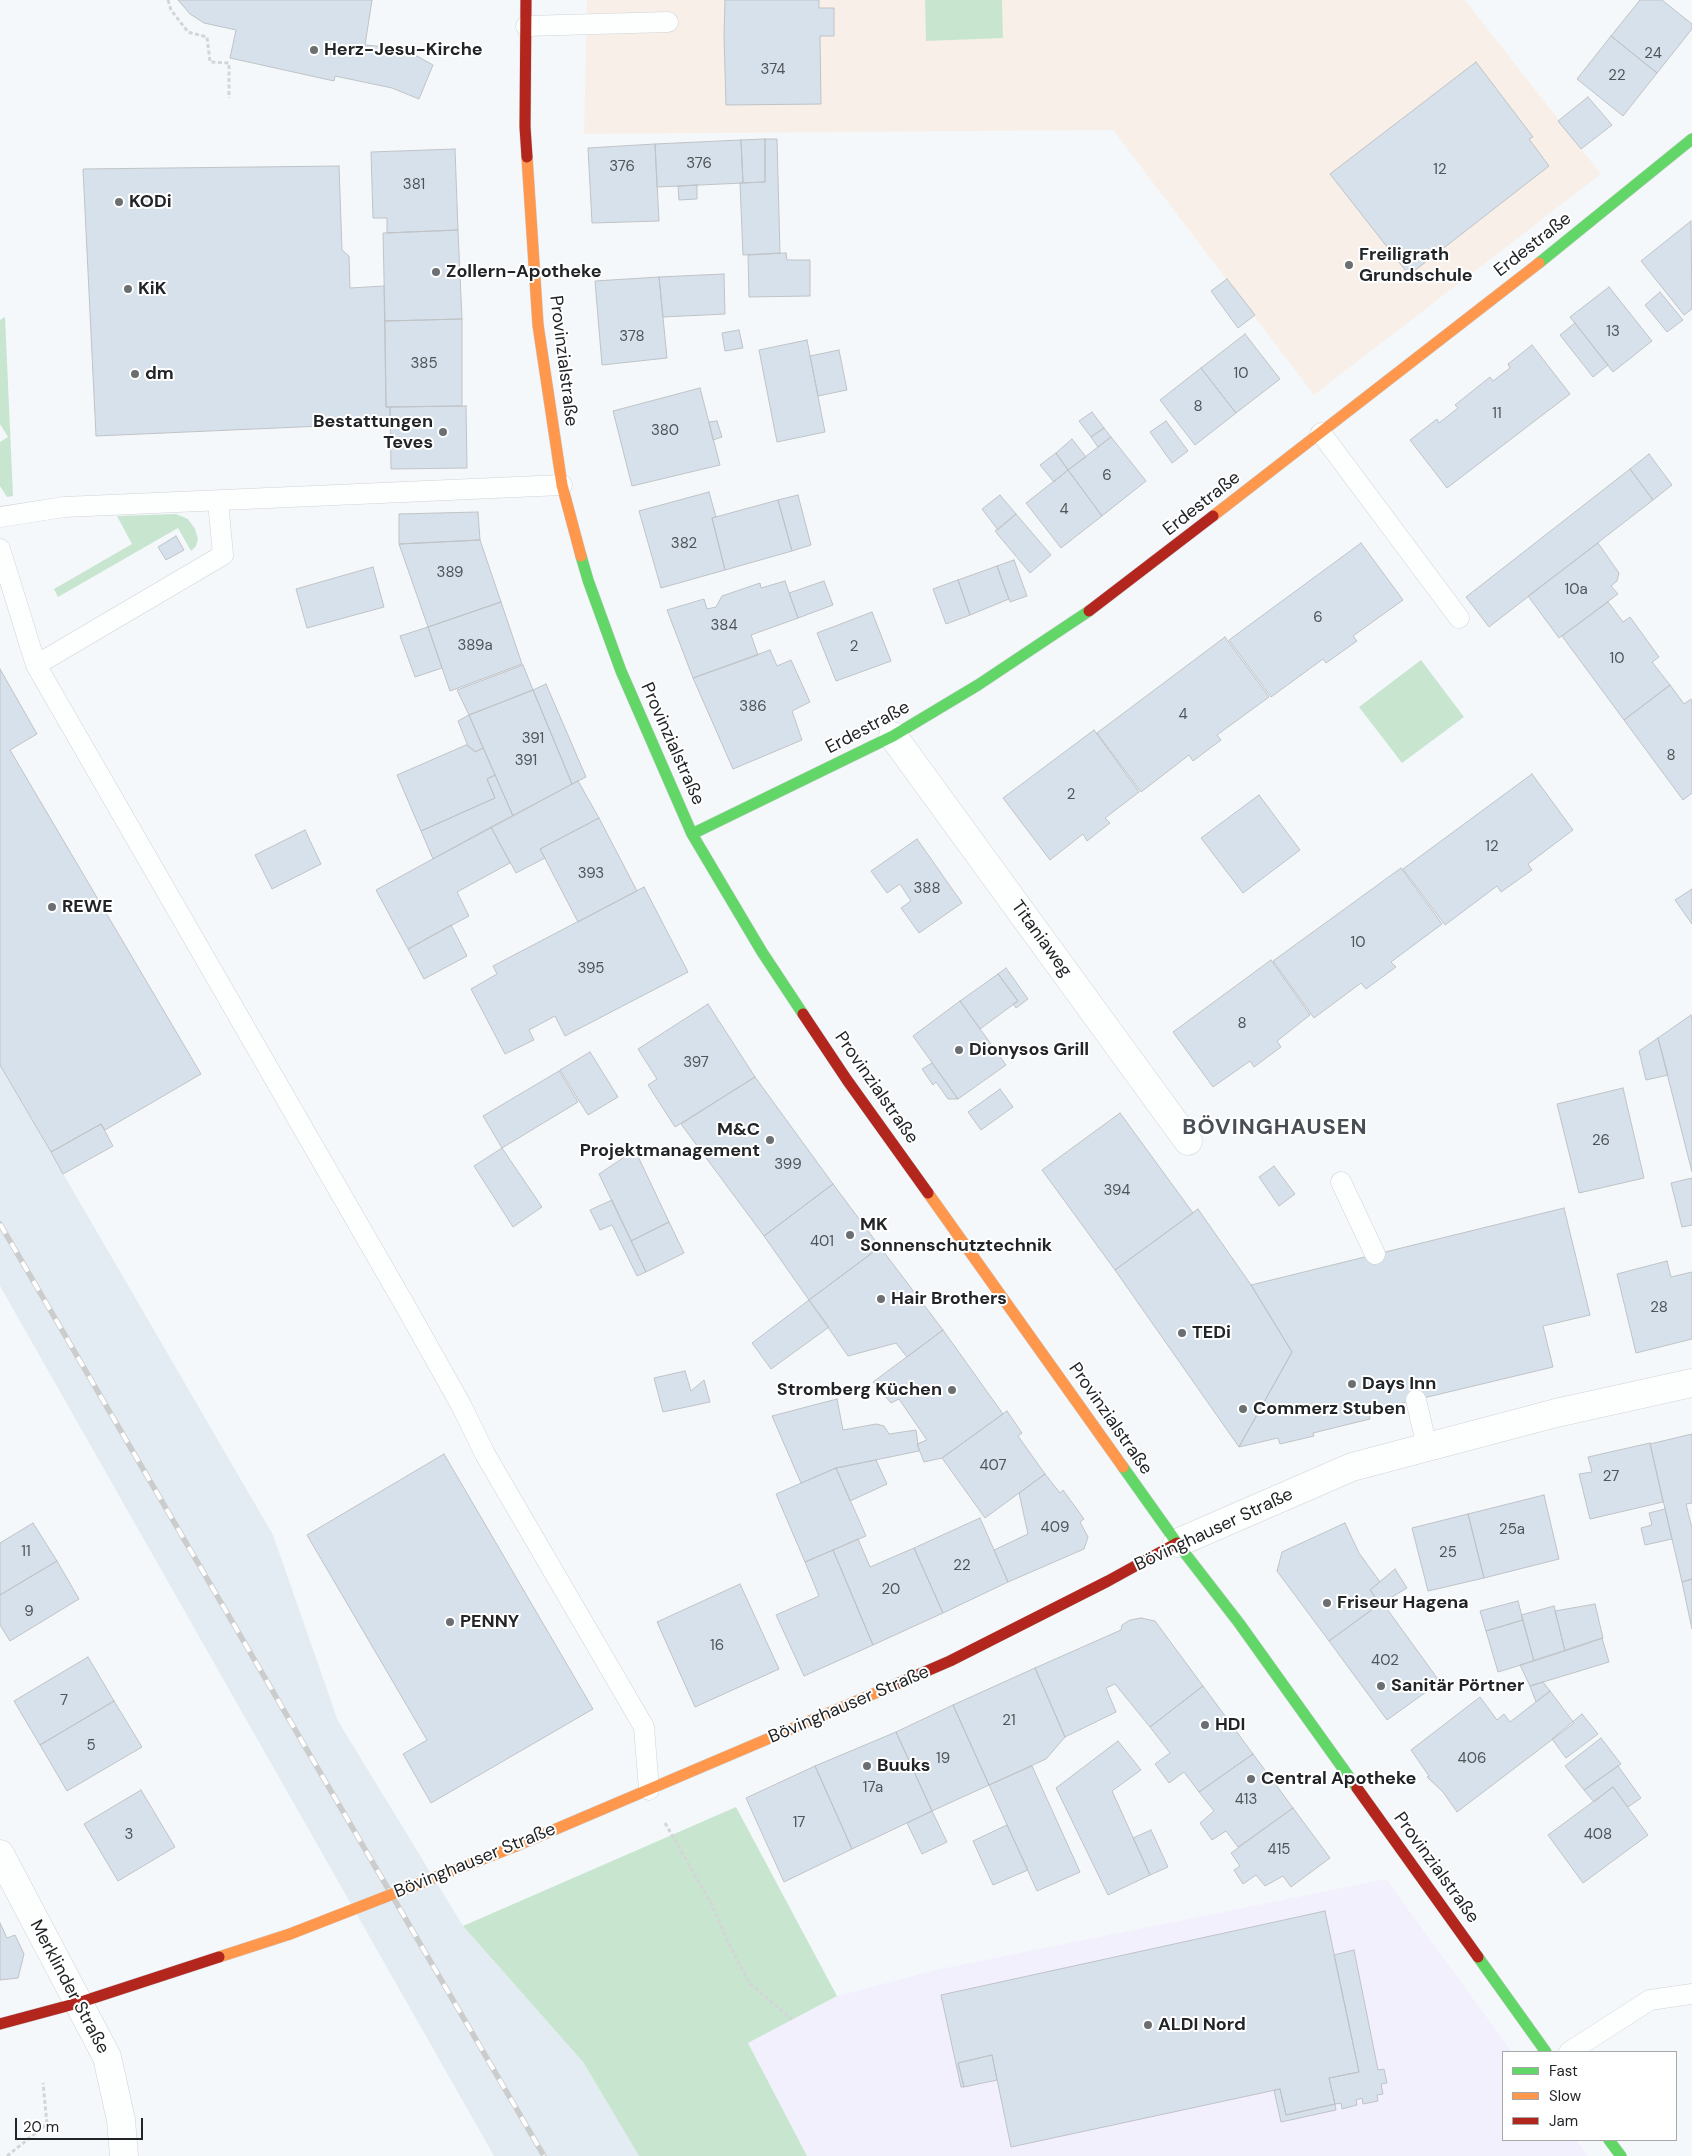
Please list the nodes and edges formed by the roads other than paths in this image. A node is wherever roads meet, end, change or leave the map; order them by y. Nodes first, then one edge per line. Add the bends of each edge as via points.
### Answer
1 (526, 0) edge
2 (668, 22) dead end
3 (526, 26) junction
4 (1692, 139) edge
5 (1322, 433) junction
6 (562, 485) junction
7 (218, 501) junction
8 (0, 517) edge
9 (0, 549) edge
10 (1459, 618) dead end
11 (36, 665) junction
12 (893, 736) junction
13 (692, 834) junction
14 (1188, 1141) dead end
15 (1341, 1182) dead end
16 (1375, 1254) dead end
17 (1692, 1383) edge
18 (1416, 1400) dead end
19 (1427, 1447) junction
20 (1177, 1544) junction
21 (650, 1790) junction
22 (0, 1854) edge
23 (1692, 1994) edge
24 (78, 2003) junction
25 (0, 2024) edge
26 (1545, 2051) edge
27 (1571, 2051) edge
28 (1610, 2141) edge
29 (124, 2156) edge
30 (1621, 2156) edge

1 - 3 main road, Provinzialstraße
2 - 3 lane
3 - 6 main road, Provinzialstraße via 525,127 538,326
4 - 5 main road, Erdestraße via 1587,226
5 - 10 lane
5 - 12 main road, Erdestraße via 1109,597 978,685
6 - 7 lane
6 - 13 main road, Provinzialstraße via 588,580 621,671
7 - 8 lane via 64,507
7 - 11 lane via 223,555
9 - 11 lane
11 - 21 lane via 644,1727
12 - 13 main road, Erdestraße
12 - 14 street, Titaniaweg
13 - 20 main road, Provinzialstraße via 762,952 847,1080
15 - 16 lane
17 - 19 street, Bövinghauser Straße via 1556,1413
18 - 19 lane
19 - 20 street, Bövinghauser Straße via 1352,1467
20 - 21 main road, Bövinghauser Straße via 950,1661
20 - 26 main road, Provinzialstraße via 1239,1623
21 - 24 main road, Bövinghauser Straße, bridge via 290,1934
22 - 24 street, Merklinder Straße
23 - 27 lane via 1650,2000
24 - 25 main road, Bövinghauser Straße
24 - 29 street, Merklinder Straße via 107,2057 122,2120
28 - 30 main road

